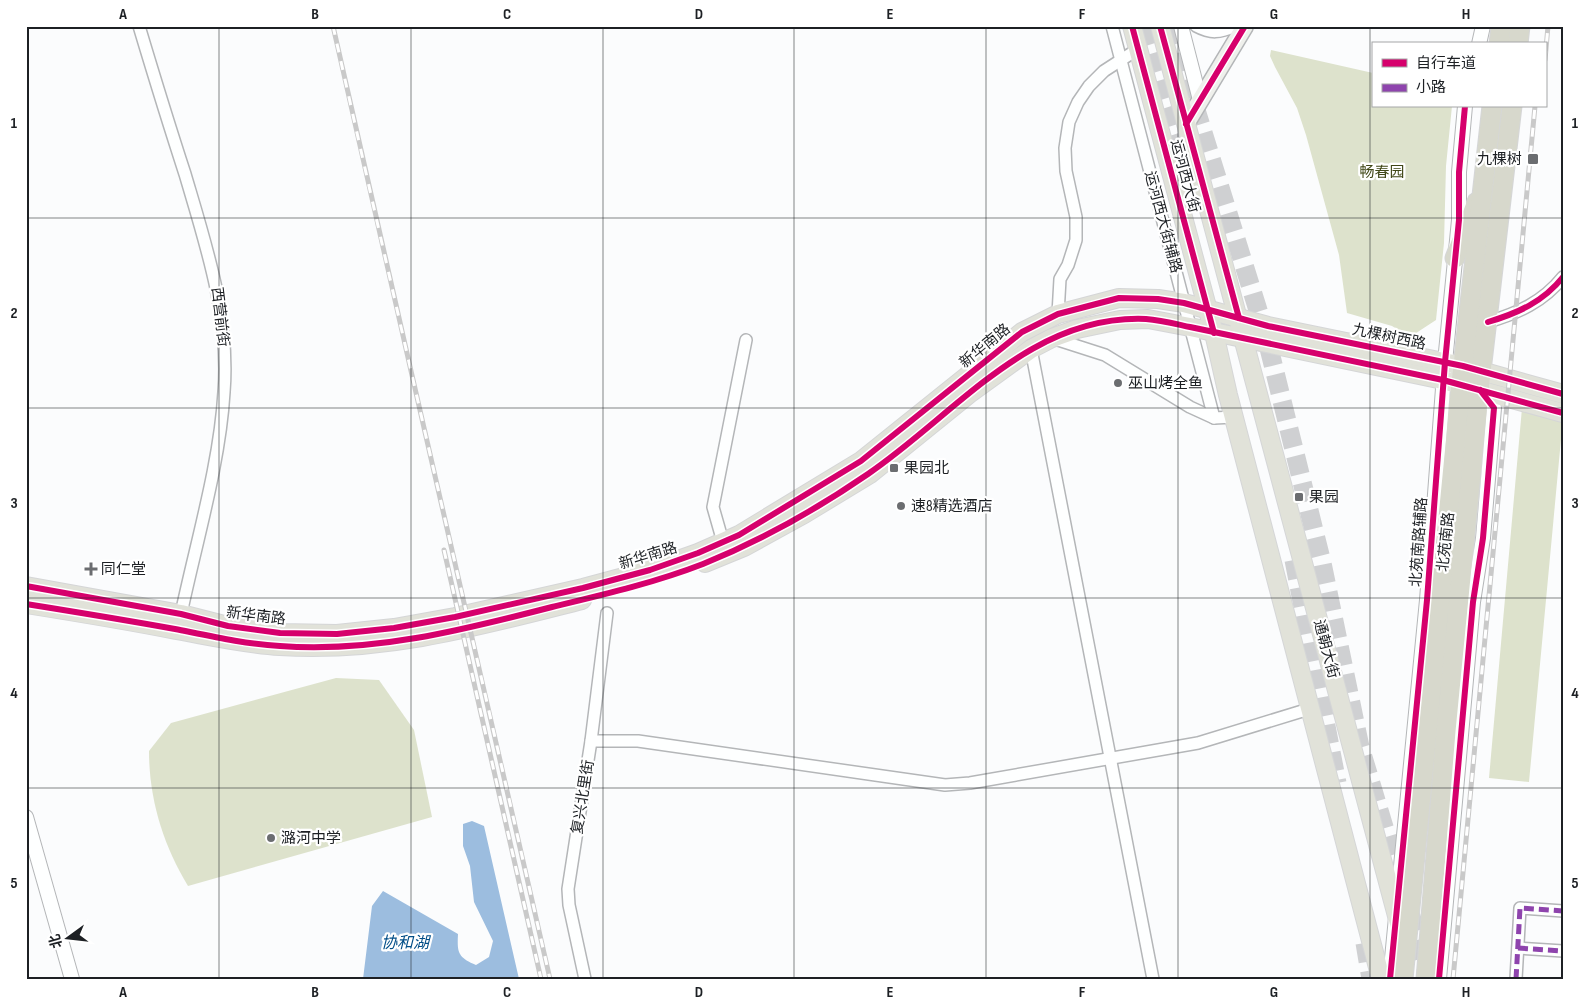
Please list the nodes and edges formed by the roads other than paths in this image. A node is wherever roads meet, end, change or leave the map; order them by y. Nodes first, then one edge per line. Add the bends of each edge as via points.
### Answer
1 (139, 26) edge
2 (1112, 26) edge
3 (1132, 26) edge
4 (1160, 26) edge
5 (1181, 26) edge
6 (1196, 26) edge
7 (1235, 26) edge
8 (1245, 26) edge
9 (1484, 26) edge
10 (1501, 26) edge
11 (1520, 26) edge
12 (1480, 42) edge
13 (1499, 42) edge
14 (1518, 42) edge
15 (1138, 49) junction
16 (1121, 61) junction
17 (1200, 100) junction
18 (1465, 108) edge
19 (1492, 108) edge
20 (1512, 108) edge
21 (1186, 124) junction
22 (1484, 183) junction
23 (1455, 258) junction
24 (1563, 277) edge
25 (1184, 303) junction
26 (1208, 311) junction
27 (1058, 314) junction
28 (1239, 318) junction
29 (1488, 322) junction
30 (1190, 327) junction
31 (1214, 333) junction
32 (1052, 338) junction
33 (746, 340) dead end
34 (1244, 340) junction
35 (1031, 349) junction
36 (1444, 362) junction
37 (1462, 375) junction
38 (1480, 390) junction
39 (1563, 394) edge
40 (1563, 413) edge
41 (1214, 418) junction
42 (1234, 418) junction
43 (723, 542) junction
44 (26, 586) edge
45 (1473, 602) junction
46 (26, 604) edge
47 (607, 613) dead end
48 (181, 614) junction
49 (1455, 645) junction
50 (1309, 708) junction
51 (591, 740) junction
52 (1110, 758) junction
53 (26, 817) edge
54 (1563, 911) edge
55 (1397, 913) junction
56 (1405, 947) junction
57 (1518, 948) junction
58 (1563, 951) edge
59 (72, 979) edge
60 (584, 979) edge
61 (1154, 979) edge
62 (1381, 979) edge
63 (1390, 979) edge
64 (1403, 979) edge
65 (1412, 979) edge
66 (1426, 979) edge
67 (1439, 979) edge
68 (1516, 979) edge

1 - 48 street, 西营前街 via 218,291 224,344 224,392 218,444
2 - 16 street, 运河西大街辅路
3 - 15 main road, 运河西大街
4 - 21 main road, 运河西大街
5 - 17 street
6 - 7 street via 1208,32 1221,32
8 - 17 main road
9 - 12 street
10 - 13 highway
11 - 14 highway
15 - 16 street
15 - 26 main road, 运河西大街
16 - 25 street, 运河西大街辅路
16 - 27 street via 1104,71 1089,86 1069,122 1065,156 1076,217 1076,240 1060,279
17 - 21 main road
18 - 23 street
19 - 22 highway, 北苑南路
20 - 29 highway, 北苑南路
21 - 28 main road, 运河西大街
22 - 23 highway
22 - 37 highway, 北苑南路
23 - 36 street
24 - 29 street via 1530,306
25 - 26 main road, 新华南路
25 - 27 main road, 新华南路 via 1119,298
25 - 30 street, 运河西大街辅路
26 - 28 main road, 九棵树西路
26 - 31 main road, 运河西大街
27 - 43 main road, 新华南路 via 1022,332 861,461
28 - 34 main road, 通朝大街
28 - 36 main road, 九棵树西路
29 - 37 highway, 北苑南路
30 - 31 main road, 新华南路
30 - 32 main road, 新华南路 via 1148,319 1120,320
30 - 41 street, 运河西大街辅路
31 - 34 main road, 九棵树西路
31 - 42 main road, 通朝大街
32 - 35 main road, 新华南路
32 - 41 street via 1105,355
33 - 43 street via 713,507
34 - 37 main road, 九棵树西路
34 - 55 main road, 通朝大街
35 - 46 main road, 新华南路 via 968,394 870,474 804,514 744,546 699,565 586,599 457,631 397,642 339,646 280,646 225,639
35 - 52 street
36 - 37 main road, 九棵树西路
37 - 38 highway, 北苑南路
37 - 39 main road, 九棵树西路
37 - 55 street, 北苑南路辅路 via 1428,600
37 - 56 highway, 北苑南路
38 - 40 main road
38 - 45 street via 1494,408 1483,538
38 - 49 highway, 北苑南路
41 - 42 street
42 - 50 main road, 通朝大街
43 - 48 main road, 新华南路 via 650,570 593,585 394,628 337,634 280,633 228,626
44 - 48 main road, 新华南路
45 - 49 highway
45 - 67 street
47 - 51 street, 复兴北里街
49 - 66 highway, 北苑南路
50 - 52 street via 1198,743
50 - 62 main road, 通朝大街
51 - 52 street via 638,741 945,785
51 - 60 street, 复兴北里街 via 568,889
52 - 61 street
53 - 59 street
54 - 57 street via 1520,908
55 - 56 main road, 通朝大街
55 - 63 street, 北苑南路辅路
56 - 64 highway, 北苑南路
56 - 65 main road, 通朝大街
57 - 58 street
57 - 68 street

